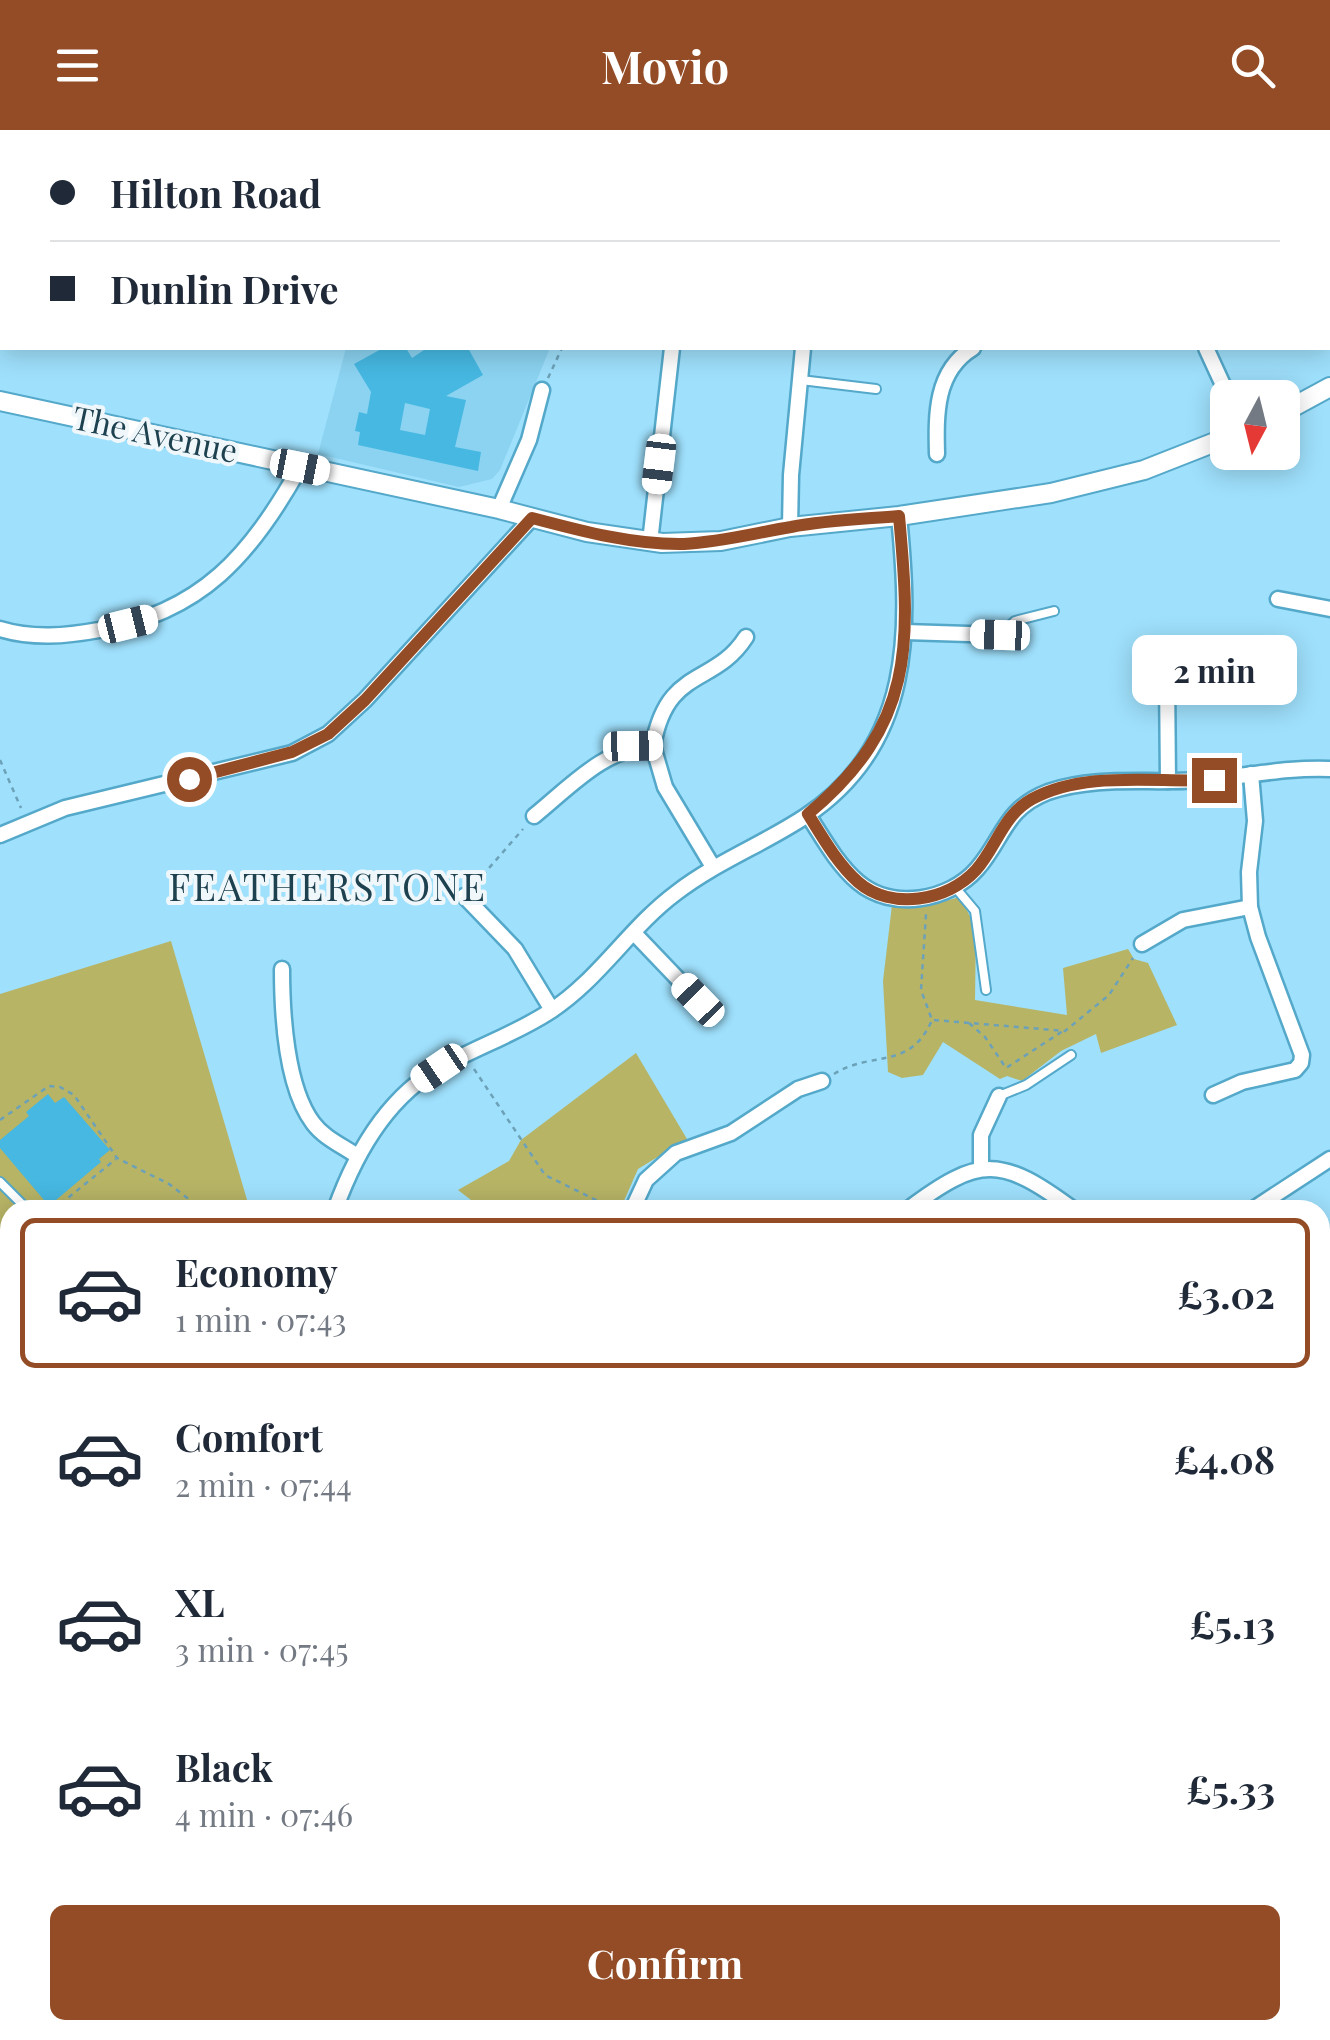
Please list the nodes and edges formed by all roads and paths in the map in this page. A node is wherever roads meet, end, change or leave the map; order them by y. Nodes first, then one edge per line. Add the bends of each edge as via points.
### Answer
1 (561, 350) edge
2 (672, 350) edge
3 (803, 350) edge
4 (970, 350) edge
5 (1207, 350) edge
6 (800, 380) junction
7 (1221, 380) edge
8 (1330, 388) edge
9 (876, 389) dead end
10 (542, 390) joint
11 (0, 402) edge
12 (1300, 404) edge
13 (1210, 445) edge
14 (937, 454) dead end
15 (300, 467) junction
16 (499, 509) junction
17 (899, 516) junction
18 (532, 518) junction
19 (790, 527) junction
20 (656, 543) junction
21 (1278, 599) dead end
22 (1330, 609) edge
23 (1054, 611) dead end
24 (0, 629) edge
25 (905, 632) junction
26 (1000, 635) joint
27 (746, 636) dead end
28 (1167, 676) dead end
29 (654, 746) junction
30 (0, 760) edge
31 (1330, 770) edge
32 (1251, 774) junction
33 (1168, 781) junction
34 (808, 814) junction
35 (534, 816) joint
36 (26, 824) junction
37 (0, 835) edge
38 (713, 867) junction
39 (954, 886) junction
40 (464, 896) joint
41 (928, 898) junction
42 (1250, 907) junction
43 (634, 933) junction
44 (1142, 944) joint
45 (282, 970) dead end
46 (986, 990) dead end
47 (698, 1000) dead end
48 (552, 1010) junction
49 (932, 1020) junction
50 (968, 1023) junction
51 (1065, 1031) junction
52 (465, 1055) junction
53 (1071, 1055) dead end
54 (822, 1081) joint
55 (1213, 1095) dead end
56 (999, 1096) joint
57 (0, 1120) edge
58 (358, 1156) junction
59 (117, 1158) junction
60 (1330, 1159) edge
61 (981, 1169) junction
62 (0, 1182) edge
63 (18, 1200) edge
64 (64, 1200) edge
65 (190, 1200) edge
66 (339, 1200) edge
67 (596, 1200) edge
68 (635, 1200) edge
69 (920, 1200) edge
70 (1060, 1200) edge
71 (1267, 1200) edge

1 - 10 path
2 - 20 street
3 - 6 street
4 - 14 street via 943,382
5 - 7 street
6 - 9 lane
6 - 19 street
8 - 12 street
10 - 16 street
11 - 15 street, The Avenue
13 - 17 street, The Avenue via 1100,483
15 - 16 street, The Avenue
15 - 24 street via 255,541 186,600 148,618 78,634
16 - 18 street, The Avenue
17 - 19 street, The Avenue
17 - 25 street
18 - 20 street, The Avenue
18 - 36 street via 347,719 318,739 253,764 65,808
19 - 20 street, The Avenue via 721,541
21 - 22 street
23 - 26 lane via 1015,621
25 - 26 street
25 - 34 street via 881,732 851,774
27 - 29 street via 726,660 675,693
28 - 33 street
29 - 35 street via 618,752
29 - 38 street via 664,787
30 - 36 path
31 - 32 street
32 - 33 street
32 - 42 street
33 - 39 street via 1100,782 1034,798 1006,821 975,871
34 - 38 street
34 - 41 street via 868,890
35 - 40 path
36 - 37 street
38 - 43 street
39 - 41 street
39 - 46 lane via 976,911
40 - 48 street via 515,949
41 - 49 path via 921,990
42 - 44 street via 1183,920
42 - 55 street via 1301,1064
43 - 47 street
43 - 48 street
44 - 51 path via 1109,995
45 - 58 street via 285,1031 305,1110 326,1135
48 - 52 street
49 - 50 path
49 - 54 path via 924,1038 903,1054 841,1069
50 - 51 path
50 - 51 path via 1006,1068
52 - 58 street via 415,1084
52 - 67 path via 546,1174
53 - 56 lane
54 - 68 street via 731,1133 676,1153 646,1180
56 - 61 street via 981,1135
57 - 59 path via 49,1086 60,1087 74,1095
58 - 66 street
59 - 64 path
59 - 65 path
60 - 71 street
61 - 69 street via 946,1181
61 - 70 street via 1025,1176
62 - 63 lane

